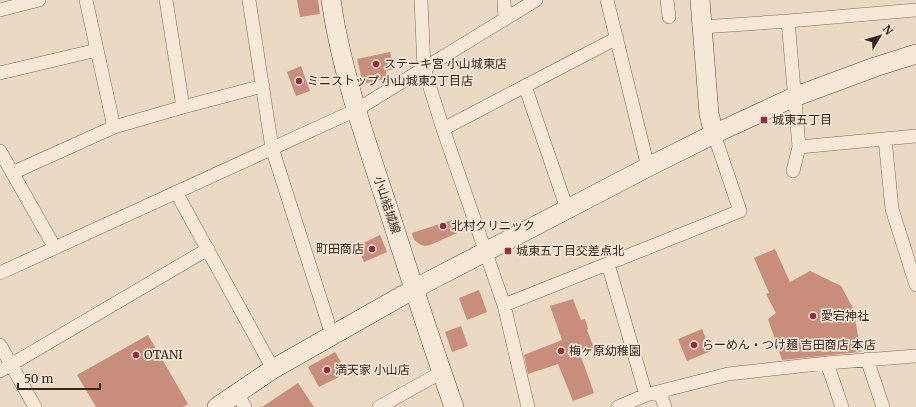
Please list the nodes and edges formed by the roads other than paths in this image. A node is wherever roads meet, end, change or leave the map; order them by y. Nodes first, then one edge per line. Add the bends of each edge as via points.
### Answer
1 (39, 0) edge
2 (86, 0) edge
3 (166, 0) edge
4 (249, 0) edge
5 (331, 0) edge
6 (421, 0) edge
7 (504, 0) edge
8 (536, 0) edge
9 (607, 0) edge
10 (667, 0) edge
11 (700, 0) edge
12 (0, 10) edge
13 (916, 10) edge
14 (669, 17) dead end
15 (505, 19) junction
16 (788, 21) junction
17 (702, 27) junction
18 (617, 38) junction
19 (97, 50) junction
20 (916, 54) edge
21 (424, 68) junction
22 (0, 73) edge
23 (263, 86) junction
24 (525, 86) junction
25 (794, 97) junction
26 (183, 107) junction
27 (356, 110) junction
28 (114, 127) junction
29 (443, 129) junction
30 (714, 134) junction
31 (916, 136) edge
32 (885, 139) junction
33 (799, 147) junction
34 (272, 148) junction
35 (0, 151) edge
36 (648, 167) junction
37 (793, 171) dead end
38 (12, 173) junction
39 (176, 192) junction
40 (567, 209) junction
41 (55, 248) junction
42 (208, 249) junction
43 (485, 252) junction
44 (608, 264) junction
45 (0, 273) edge
46 (916, 284) edge
47 (414, 289) junction
48 (504, 305) junction
49 (332, 335) junction
50 (0, 345) edge
51 (916, 356) edge
52 (868, 360) junction
53 (827, 363) junction
54 (6, 368) edge
55 (273, 369) junction
56 (442, 372) junction
57 (660, 392) junction
58 (646, 395) junction
59 (241, 400) edge
60 (35, 407) edge
61 (217, 407) edge
62 (379, 407) edge
63 (454, 407) edge
64 (528, 407) edge
65 (618, 407) edge
66 (665, 407) edge
67 (842, 407) edge
68 (883, 407) edge

1 - 12 street
2 - 19 street
3 - 26 street
4 - 23 street
5 - 27 street, 小山結城線
6 - 21 street
7 - 15 street
8 - 15 street
9 - 18 street
10 - 14 street
11 - 17 street
13 - 16 street
15 - 21 street
16 - 17 street
16 - 25 street
17 - 30 street via 708,114
18 - 24 street
18 - 36 street
19 - 22 street
19 - 28 street
20 - 25 street
21 - 27 street
21 - 29 street
23 - 26 street
23 - 34 street
24 - 29 street
24 - 40 street
25 - 30 street
25 - 33 street
26 - 28 street
27 - 34 street
27 - 47 street, 小山結城線
28 - 38 street
29 - 43 street
30 - 36 street
30 - 44 street via 740,211
31 - 32 street
32 - 33 street
32 - 46 street via 892,208
33 - 37 street
34 - 39 street
34 - 49 street
35 - 38 street
36 - 40 street
38 - 41 street
39 - 41 street
39 - 42 street
40 - 43 street
41 - 45 street
42 - 54 street
42 - 55 street
43 - 47 street
43 - 48 street
44 - 48 street
44 - 58 street
47 - 49 street
47 - 56 street, 小山結城線
48 - 64 street
49 - 55 street
50 - 54 street
51 - 52 street
52 - 53 street
52 - 68 street
53 - 57 street via 728,374
53 - 67 street
54 - 60 street
55 - 59 street
56 - 62 street
56 - 63 street, 小山結城線
57 - 58 street
57 - 66 street
58 - 65 street
59 - 61 street

